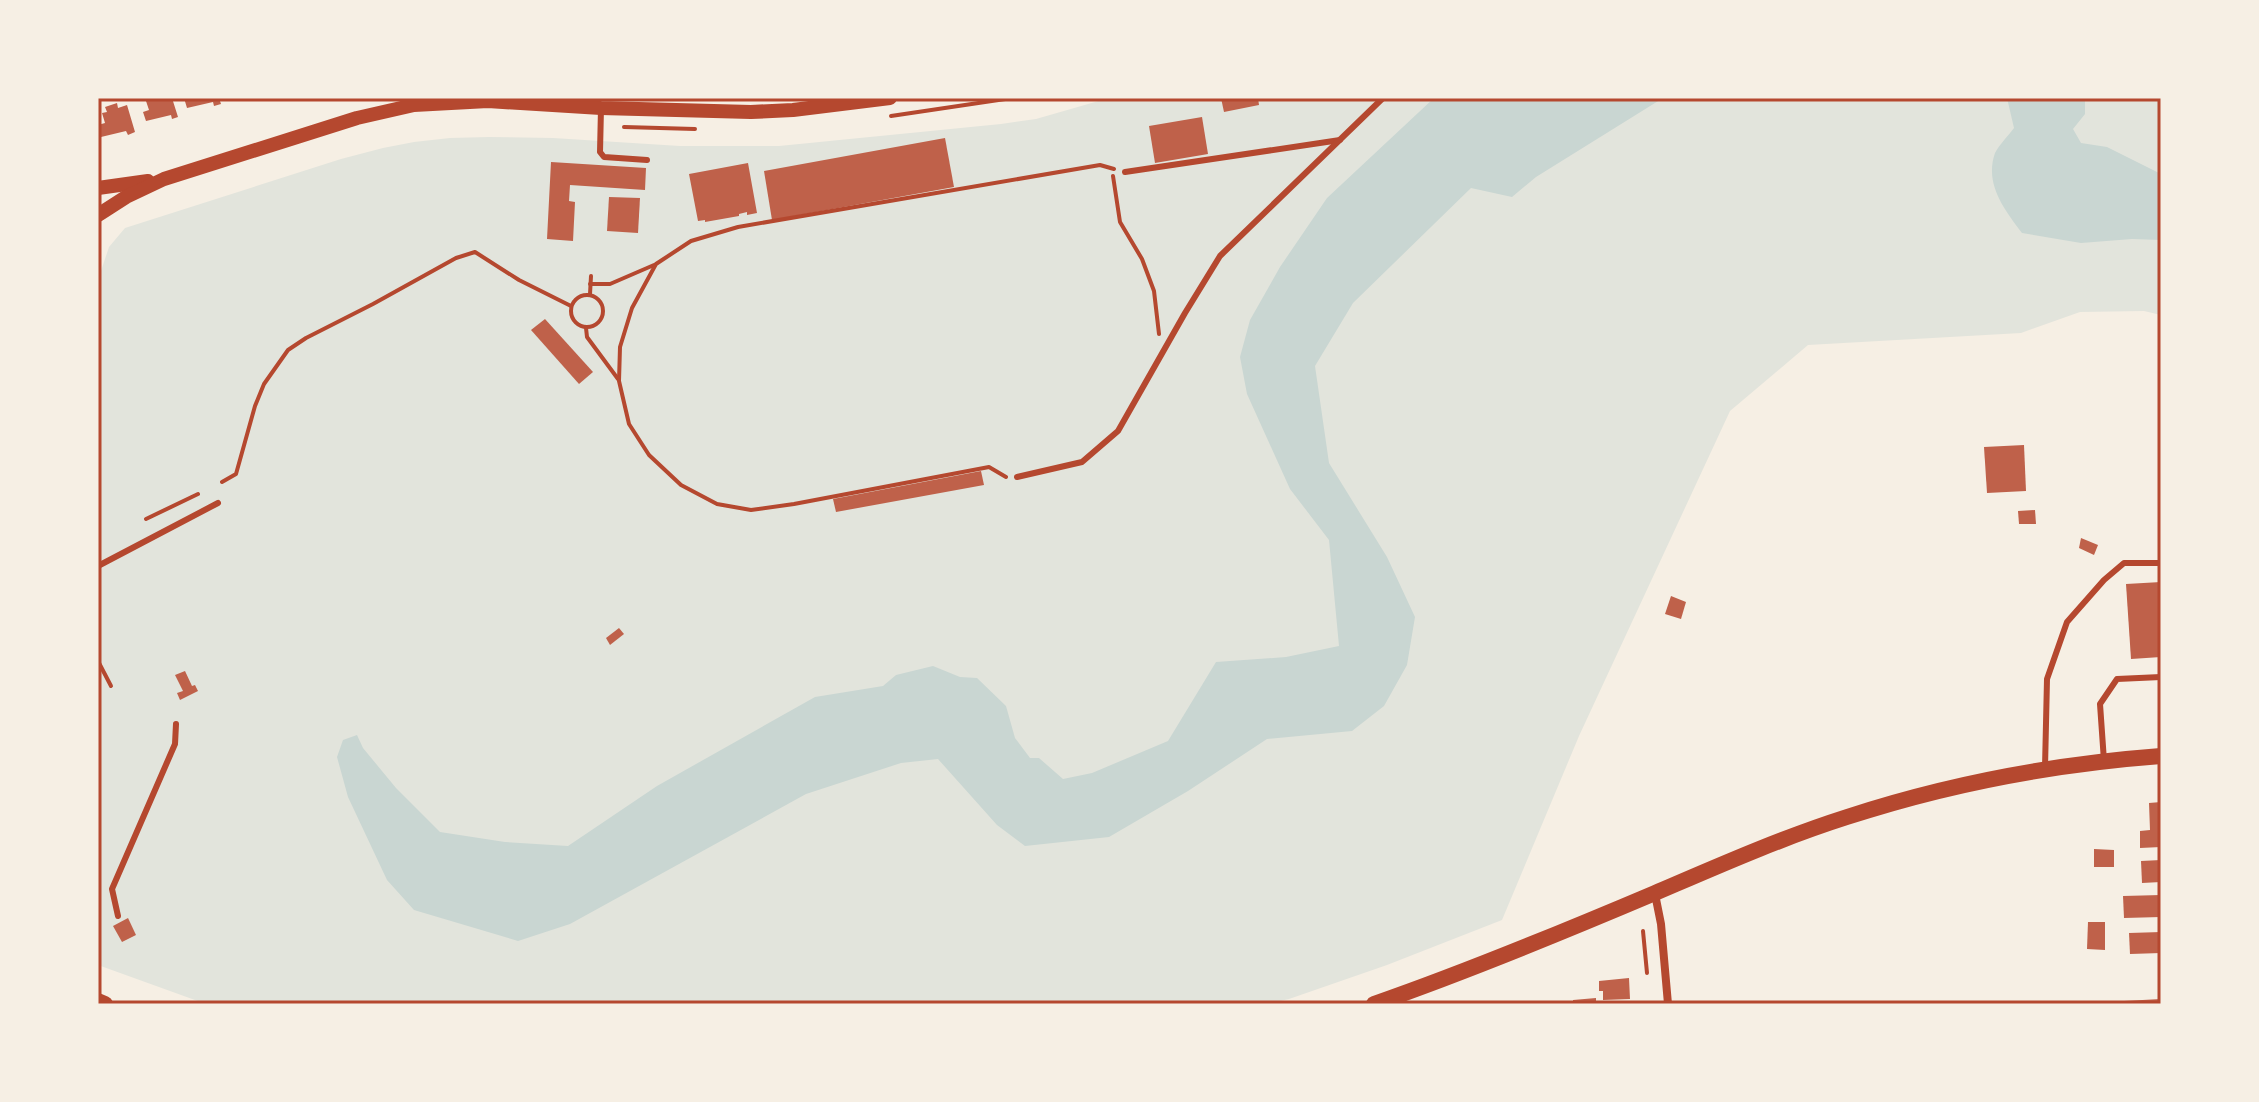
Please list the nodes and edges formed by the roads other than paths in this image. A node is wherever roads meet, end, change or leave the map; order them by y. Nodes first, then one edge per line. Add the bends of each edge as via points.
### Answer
1 (890, 98) edge
2 (1383, 98) edge
3 (393, 103) edge
4 (793, 104) edge
5 (601, 108) junction
6 (1340, 140) junction
7 (647, 160) dead end
8 (1125, 172) road end
9 (164, 179) junction
10 (98, 188) edge
11 (98, 215) edge
12 (1017, 477) road end
13 (218, 503) dead end
14 (2161, 563) edge
15 (98, 566) edge
16 (2161, 677) edge
17 (176, 724) dead end
18 (2161, 756) edge
19 (2104, 761) junction
20 (2045, 770) junction
21 (1654, 893) junction
22 (118, 916) dead end
23 (1399, 1000) edge
24 (98, 1001) edge
25 (105, 1004) edge
26 (1374, 1004) edge
27 (1668, 1004) edge

1 - 4 street
2 - 6 lane
3 - 5 street via 488,101
3 - 9 street
4 - 5 street via 725,111
5 - 7 lane via 604,157
6 - 8 lane
6 - 12 lane via 1220,256 1118,431 1082,462
9 - 10 street
9 - 11 street
13 - 15 lane
14 - 20 lane via 2124,563 2067,622 2047,679
16 - 19 lane via 2117,679 2100,704
17 - 22 lane via 175,744 112,889
18 - 19 main road
19 - 20 main road
20 - 21 main road via 1938,791 1847,817
21 - 23 main road
21 - 27 street
23 - 26 main road
24 - 25 main road

